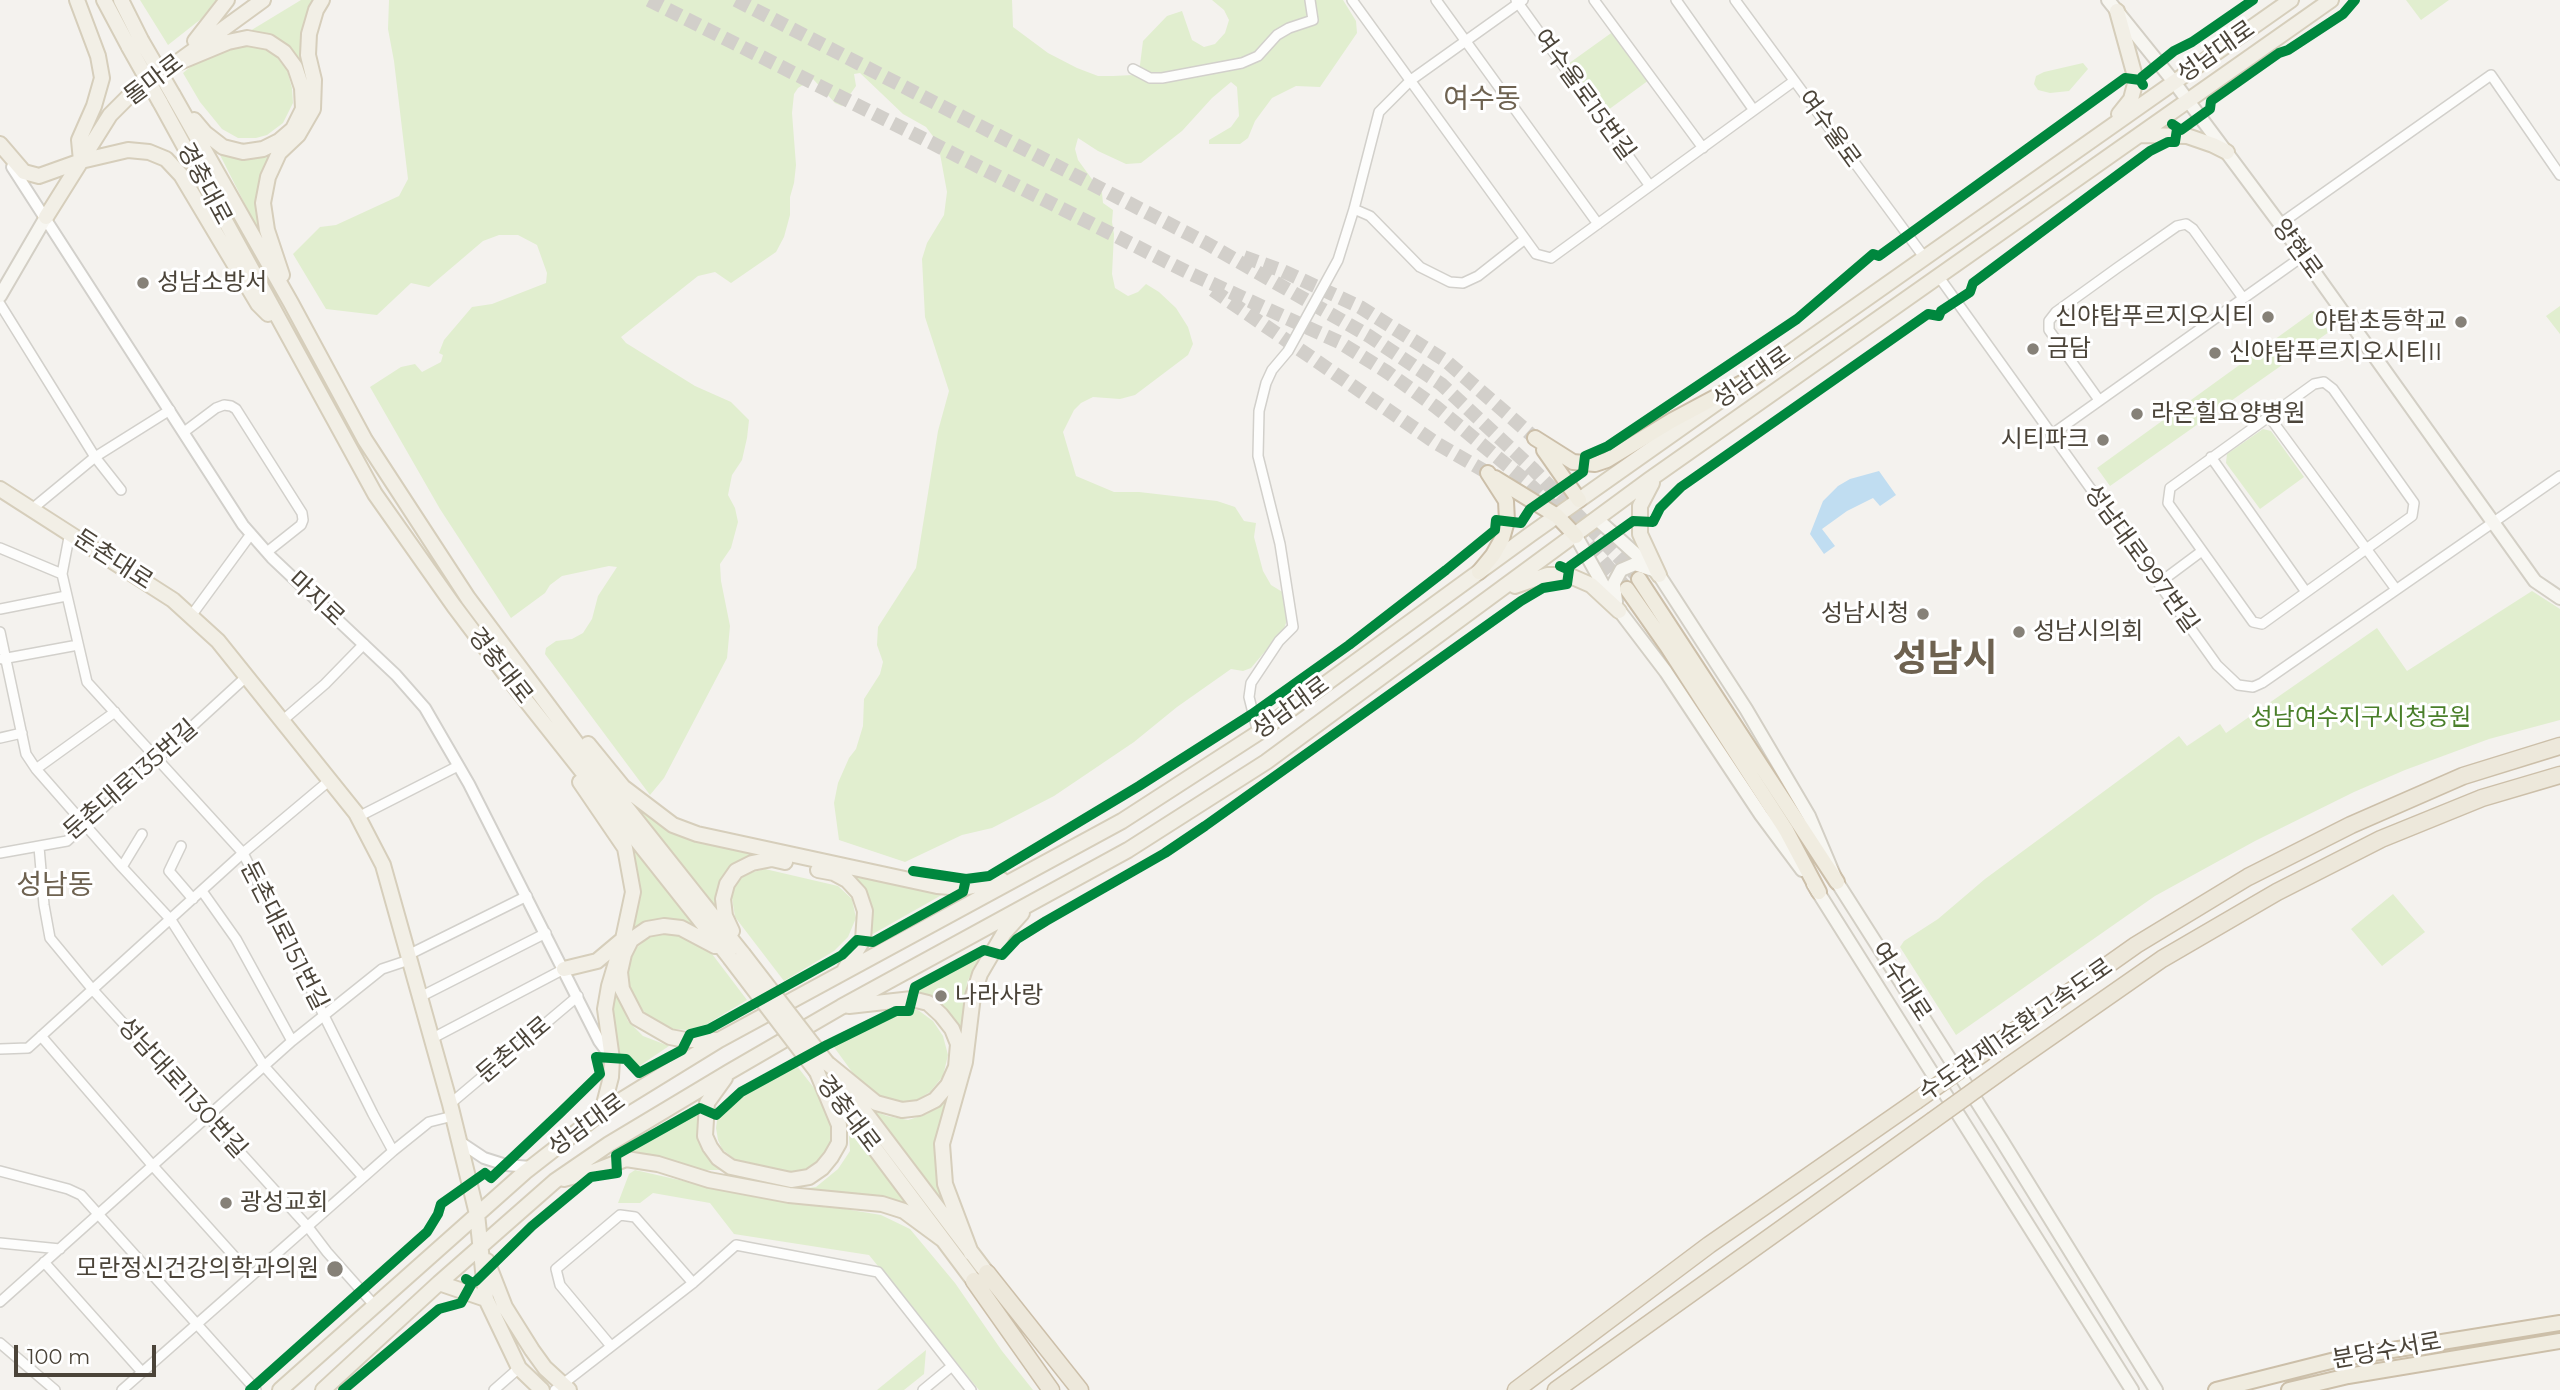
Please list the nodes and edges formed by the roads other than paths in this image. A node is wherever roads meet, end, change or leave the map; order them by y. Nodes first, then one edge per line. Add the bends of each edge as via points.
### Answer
1 (77, 0) edge
2 (104, 0) edge
3 (121, 0) edge
4 (127, 0) edge
5 (227, 0) edge
6 (263, 0) edge
7 (322, 0) edge
8 (1310, 0) edge
9 (1352, 0) edge
10 (1436, 0) edge
11 (1594, 0) edge
12 (1676, 0) edge
13 (1735, 0) edge
14 (2291, 0) edge
15 (2331, 0) edge
16 (1519, 1) edge
17 (2112, 5) edge
18 (1466, 41) junction
19 (135, 43) junction
20 (175, 64) junction
21 (1133, 69) dead end
22 (1411, 80) junction
23 (1794, 81) junction
24 (2174, 82) junction
25 (166, 98) junction
26 (2189, 101) junction
27 (1753, 109) junction
28 (2111, 125) junction
29 (2138, 135) junction
30 (0, 147) edge
31 (1703, 148) junction
32 (2227, 152) junction
33 (81, 161) junction
34 (2560, 175) edge
35 (1650, 186) junction
36 (1354, 209) junction
37 (46, 217) junction
38 (1598, 224) junction
39 (2280, 224) junction
40 (1525, 239) junction
41 (2302, 256) junction
42 (1924, 257) junction
43 (1939, 277) junction
44 (0, 296) edge
45 (2243, 298) junction
46 (291, 303) junction
47 (0, 304) edge
48 (287, 336) junction
49 (1755, 376) junction
50 (2099, 400) junction
51 (170, 410) junction
52 (2268, 415) junction
53 (184, 432) junction
54 (2051, 435) junction
55 (95, 457) junction
56 (2211, 457) junction
57 (1662, 471) junction
58 (2560, 476) edge
59 (0, 489) edge
60 (121, 490) dead end
61 (1579, 500) junction
62 (32, 509) junction
63 (1557, 516) junction
64 (1597, 519) junction
65 (2493, 520) junction
66 (70, 532) junction
67 (251, 534) junction
68 (1576, 536) junction
69 (0, 548) edge
70 (2366, 549) junction
71 (2202, 551) junction
72 (267, 552) junction
73 (1479, 572) junction
74 (62, 575) junction
75 (1659, 575) junction
76 (1639, 579) tunnel mouth
77 (2159, 583) junction
78 (2395, 588) junction
79 (1626, 589) tunnel mouth
80 (2306, 592) junction
81 (1498, 593) junction
82 (66, 596) junction
83 (468, 598) junction
84 (2560, 598) edge
85 (0, 609) edge
86 (1619, 611) junction
87 (191, 616) junction
88 (0, 632) edge
89 (364, 644) junction
90 (78, 645) junction
91 (3, 658) edge
92 (246, 677) junction
93 (512, 683) junction
94 (115, 712) junction
95 (282, 722) junction
96 (22, 733) junction
97 (1258, 733) junction
98 (0, 738) edge
99 (2560, 746) edge
100 (158, 759) junction
101 (458, 766) junction
102 (36, 769) junction
103 (2560, 775) edge
104 (330, 780) junction
105 (358, 817) junction
106 (85, 826) junction
107 (142, 834) dead end
108 (39, 846) junction
109 (181, 846) dead end
110 (0, 853) edge
111 (243, 853) junction
112 (122, 867) junction
113 (1037, 869) junction
114 (1837, 881) junction
115 (202, 891) junction
116 (1819, 892) junction
117 (527, 896) junction
118 (193, 899) junction
119 (1030, 905) junction
120 (171, 920) junction
121 (546, 933) junction
122 (623, 939) junction
123 (736, 956) junction
124 (409, 958) junction
125 (564, 969) junction
126 (844, 971) junction
127 (93, 990) junction
128 (578, 996) junction
129 (420, 997) junction
130 (841, 1007) junction
131 (324, 1015) junction
132 (41, 1036) junction
133 (431, 1039) junction
134 (719, 1040) junction
135 (292, 1041) junction
136 (0, 1049) edge
137 (612, 1059) junction
138 (264, 1066) junction
139 (822, 1068) junction
140 (729, 1072) junction
141 (451, 1110) junction
142 (602, 1112) junction
143 (209, 1118) junction
144 (460, 1142) junction
145 (393, 1151) junction
146 (153, 1166) junction
147 (531, 1167) junction
148 (0, 1171) edge
149 (363, 1177) junction
150 (555, 1181) junction
151 (100, 1213) junction
152 (477, 1214) junction
153 (308, 1227) junction
154 (942, 1239) junction
155 (0, 1243) edge
156 (481, 1247) junction
157 (60, 1249) junction
158 (971, 1253) junction
159 (44, 1262) junction
160 (251, 1275) junction
161 (981, 1277) junction
162 (439, 1283) junction
163 (692, 1283) junction
164 (486, 1299) junction
165 (0, 1302) edge
166 (375, 1306) junction
167 (2560, 1323) edge
168 (198, 1324) junction
169 (1034, 1334) junction
170 (1015, 1338) junction
171 (2553, 1342) edge
172 (0, 1343) edge
173 (611, 1346) junction
174 (952, 1366) junction
175 (519, 1368) junction
176 (142, 1372) junction
177 (562, 1388) edge
178 (55, 1390) edge
179 (122, 1390) edge
180 (256, 1390) edge
181 (280, 1390) edge
182 (323, 1390) edge
183 (494, 1390) edge
184 (542, 1390) edge
185 (923, 1390) edge
186 (971, 1390) edge
187 (1051, 1390) edge
188 (1058, 1390) edge
189 (1080, 1390) edge
190 (1089, 1390) edge
191 (1516, 1390) edge
192 (1556, 1390) edge
193 (2132, 1390) edge
194 (2159, 1390) edge
195 (2216, 1390) edge
196 (2289, 1390) edge

1 - 33 main road via 102,78 79,140
2 - 19 main road, 경충대로
3 - 19 main road, 경충대로
4 - 19 main road
5 - 20 main road
6 - 20 main road, 돌마로
7 - 46 main road via 309,34 313,108 298,135 279,153 263,203
8 - 21 street via 1313,20 1277,35 1258,56 1242,63 1161,78
9 - 22 street, 여수울로15번길
10 - 18 street
11 - 31 street
12 - 27 street
13 - 23 street, 여수울로
14 - 24 main road, 성남대로
15 - 26 main road, 성남대로
16 - 18 street
16 - 35 street, 여수울로15번길
17 - 24 main road, 양현로
17 - 28 main road via 2136,80 2131,99
18 - 22 street
18 - 38 street
19 - 25 main road, 경충대로, bridge
20 - 25 main road via 228,42 247,38 269,42 284,51 295,67 303,109 293,129 279,141 243,152 223,147
20 - 33 main road, 돌마로 via 139,86 110,115
22 - 36 street via 1378,112
22 - 40 street, 여수울로15번길
23 - 27 street, 여수울로15번길
23 - 42 street, 여수울로
24 - 26 main road, 양현로
24 - 28 main road, 성남대로
25 - 46 main road, 경충대로
25 - 48 main road, 경충대로
26 - 29 main road, 성남대로
26 - 32 main road, 양현로
27 - 31 street, 여수울로15번길
28 - 42 main road, 성남대로
29 - 32 main road via 2187,136
29 - 43 main road, 성남대로
30 - 33 main road via 24,172 39,176
30 - 37 street, 마지로
31 - 35 street, 여수울로15번길
32 - 39 main road, 양현로
33 - 37 main road, 돌마로
33 - 48 main road via 128,150 166,159 258,303
34 - 39 street via 2491,75
35 - 38 street, 여수울로15번길
36 - 40 street via 1370,216 1420,267 1450,282 1464,283 1478,276
36 - 97 street via 1338,260 1288,351 1272,370 1259,411 1258,456 1282,555 1293,627 1251,683 1249,696
37 - 44 main road
37 - 51 street, 마지로
38 - 40 street, 여수울로15번길 via 1551,258 1536,254
39 - 41 main road, 양현로
41 - 45 street
41 - 65 main road, 양현로
42 - 49 main road, 성남대로
43 - 54 street, 성남대로997번길
43 - 57 main road, 성남대로
45 - 50 street
45 - 50 street via 2193,229 2186,224 2177,226 2049,321 2049,330
46 - 83 main road, 경충대로 via 365,440
47 - 55 street
48 - 93 main road, 경충대로 via 375,494
49 - 61 main road, 성남대로
49 - 61 highway via 1595,464 1573,462 1535,438
50 - 54 street
51 - 53 street, 마지로
51 - 55 street
52 - 56 street
52 - 70 street
52 - 70 street via 2314,384 2324,383 2333,389 2414,503 2412,516
53 - 67 street, 마지로
53 - 72 street via 216,408 236,409 302,513 301,525
54 - 77 street, 성남대로997번길
55 - 60 street
55 - 62 street
56 - 71 street via 2169,488 2168,503
56 - 80 street
57 - 64 main road, 성남대로
57 - 75 main road via 1644,495 1639,521 1643,544
58 - 65 street, 성남대로997번길
59 - 62 main road, 둔촌대로
61 - 63 main road, 성남대로
61 - 64 main road
62 - 66 main road, 둔촌대로
63 - 68 highway
63 - 73 main road, 성남대로
63 - 73 highway via 1488,473 1506,501 1507,521 1502,539
64 - 68 main road, 성남대로
64 - 75 main road
65 - 78 street, 성남대로997번길
65 - 84 main road, 양현로 via 2535,581
66 - 74 street, 둔촌대로151번길
66 - 87 main road, 둔촌대로
67 - 72 street, 마지로
67 - 87 street
68 - 81 main road, 성남대로
68 - 86 main road
69 - 74 street
70 - 78 street
70 - 80 street
71 - 77 street
71 - 80 street via 2253,622 2262,624
72 - 89 street, 마지로
73 - 97 main road, 성남대로
74 - 82 street, 둔촌대로151번길
75 - 86 main road via 1640,565 1621,569 1614,589
75 - 114 main road via 1809,816
76 - 114 highway, 여수대로
77 - 78 street, 성남대로997번길 via 2217,665 2232,681 2253,688
79 - 116 highway, 여수대로 via 1786,830
81 - 86 main road via 1548,575 1568,575 1591,585
81 - 119 main road, 성남대로 via 1266,762 1128,850
82 - 85 street
82 - 90 street, 둔촌대로151번길
83 - 113 main road via 623,787 673,825 937,886 986,885
83 - 123 main road, 경충대로
86 - 116 main road
87 - 92 main road, 둔촌대로
88 - 91 street
89 - 95 street
89 - 101 street, 마지로 via 425,708
90 - 91 street
90 - 94 street, 둔촌대로151번길 via 87,682
91 - 96 street
92 - 95 main road, 둔촌대로
92 - 100 street, 둔촌대로135번길
93 - 122 main road via 625,848 633,892
93 - 123 main road, 경충대로
94 - 100 street, 둔촌대로151번길
94 - 102 street
95 - 104 main road, 둔촌대로
96 - 98 street
96 - 102 street via 26,754
97 - 113 main road, 성남대로 via 1122,821
99 - 191 highway, 수도권제1순환고속도로, bridge via 2463,776 2351,825 2248,877 2136,945 1709,1245
100 - 106 street, 둔촌대로135번길
100 - 111 street, 둔촌대로151번길
101 - 105 street
101 - 117 street, 마지로
102 - 106 street
103 - 192 highway, 수도권제1순환고속도로, bridge via 2482,798 2381,839 2162,959
104 - 105 main road, 둔촌대로
104 - 111 street
105 - 124 main road, 둔촌대로 via 383,865
106 - 108 street, 둔촌대로135번길 via 67,841
106 - 112 street
107 - 112 street
108 - 110 street, 둔촌대로135번길
108 - 127 street, 성남대로1130번길 via 50,939
109 - 118 street via 169,871
111 - 115 street
111 - 131 street, 둔촌대로151번길
112 - 120 street
113 - 126 main road, 성남대로
114 - 194 main road, 여수대로
115 - 118 street
115 - 135 street via 236,939
116 - 193 main road, 여수대로
117 - 121 street, 마지로
117 - 124 street
118 - 120 street
119 - 130 main road, 성남대로
119 - 158 main road via 1004,933 979,974 965,1062 942,1144 945,1184
120 - 127 street
120 - 138 street
121 - 125 street, 마지로
121 - 129 street
122 - 125 main road via 597,961
122 - 137 main road via 605,1009
123 - 126 main road via 725,916 727,884 736,871 772,859 834,873 859,893 865,911 863,940
123 - 134 main road via 681,928 664,926 647,929 631,940 620,972 622,989 637,1018 670,1037
123 - 139 main road, 경충대로, bridge
124 - 129 main road, 둔촌대로
124 - 131 street via 382,969
125 - 128 street, 마지로
125 - 133 street, 둔촌대로
126 - 134 main road, 성남대로
127 - 132 street
127 - 143 street, 성남대로1130번길
128 - 137 street, 마지로
128 - 141 street, 둔촌대로
129 - 133 main road, 둔촌대로
130 - 139 main road via 912,999 928,1003 958,1044 956,1067 935,1100 902,1110 876,1103
130 - 140 main road, 성남대로
131 - 135 street
131 - 145 street, 둔촌대로151번길
132 - 136 street via 28,1048
132 - 146 street
133 - 141 main road, 둔촌대로
134 - 142 main road, 성남대로
135 - 138 street
137 - 142 main road
138 - 143 street
138 - 149 street
139 - 140 main road via 839,1125 839,1143 822,1168 809,1177 791,1180 731,1167 710,1147 705,1136 706,1103
139 - 154 main road, 경충대로
139 - 158 main road, 경충대로
140 - 150 main road, 성남대로
141 - 144 main road, 둔촌대로
141 - 145 street
142 - 147 main road, 성남대로
143 - 146 street
143 - 153 street, 성남대로1130번길
144 - 147 street via 484,1158
144 - 152 main road, 둔촌대로
145 - 149 street
146 - 151 street
146 - 160 street
147 - 152 main road, 성남대로
148 - 151 street via 68,1189
149 - 153 street
150 - 154 main road via 626,1159 789,1195 882,1204 904,1212
150 - 156 main road, 성남대로
151 - 157 street
151 - 168 street
152 - 156 main road, 둔촌대로
152 - 166 main road, 성남대로
153 - 160 street
153 - 166 street, 성남대로1130번길
154 - 161 main road, 경충대로
155 - 157 street
156 - 162 main road, 성남대로
156 - 164 main road, 둔촌대로
156 - 177 main road, 둔촌대로 via 505,1307
157 - 159 street
158 - 161 main road, 경충대로
159 - 165 street
159 - 176 street
160 - 168 street
161 - 169 highway
161 - 170 highway
162 - 164 main road
162 - 182 main road, 성남대로
163 - 173 street
163 - 173 street via 635,1217 620,1215 556,1269 560,1285
163 - 174 street via 736,1245 878,1272
164 - 175 main road, 둔촌대로
166 - 181 main road, 성남대로
167 - 195 highway, 분당수서로 via 2343,1358
168 - 176 street
168 - 180 street
169 - 189 highway
169 - 190 highway
170 - 187 highway
170 - 188 highway
171 - 196 highway, 분당수서로
172 - 178 street
173 - 177 street
174 - 185 street
174 - 186 street
175 - 183 street
175 - 184 main road, 둔촌대로
176 - 179 street

